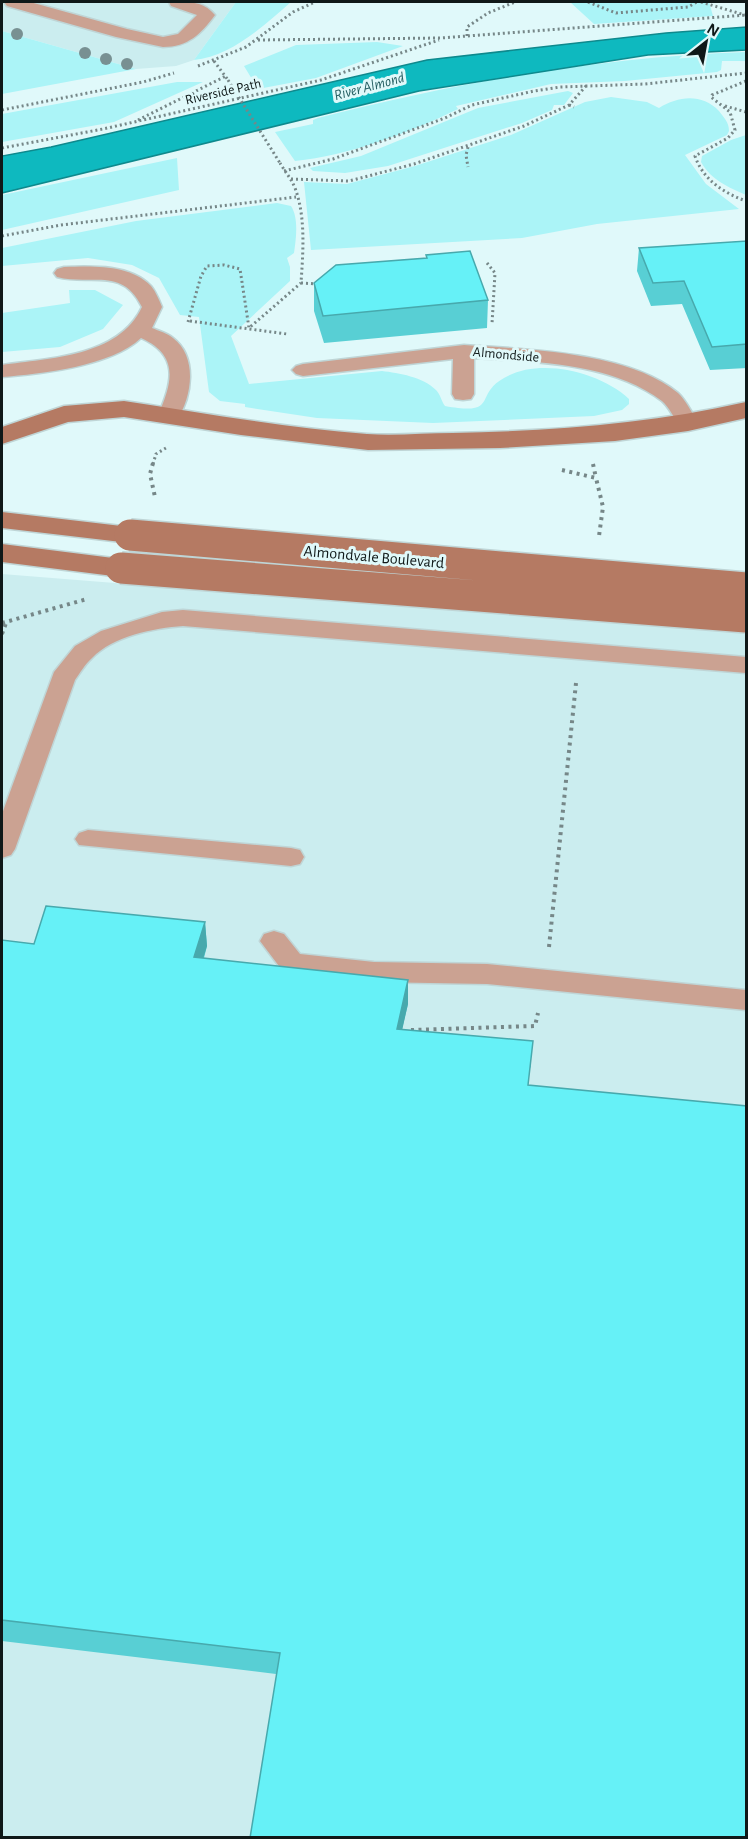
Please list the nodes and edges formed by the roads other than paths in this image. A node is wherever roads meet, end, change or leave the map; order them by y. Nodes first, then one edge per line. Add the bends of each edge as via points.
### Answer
1 (13, 2) edge
2 (177, 2) edge
3 (64, 273) dead end
4 (141, 330) junction
5 (464, 351) junction
6 (303, 370) dead end
7 (2, 371) edge
8 (463, 394) dead end
9 (747, 410) edge
10 (169, 415) junction
11 (688, 423) junction
12 (27, 425) junction
13 (2, 436) edge
14 (2, 451) edge
15 (2, 520) edge
16 (2, 553) edge
17 (747, 588) edge
18 (747, 617) edge
19 (747, 665) edge
20 (87, 839) dead end
21 (2, 849) edge
22 (291, 857) dead end
23 (274, 940) dead end
24 (747, 1000) edge

1 - 2 lane via 171,43 185,37 206,15 201,9
3 - 4 lane via 95,272 123,278 143,290 152,307 150,319
4 - 7 lane via 100,353
4 - 10 lane via 167,344 177,357 177,398
5 - 6 lane, Almondside
5 - 8 lane
5 - 11 lane, Almondside via 582,362 642,381 671,398
9 - 11 street
10 - 11 street via 368,442 500,440 615,433
10 - 12 street via 124,409 64,414
12 - 13 street
12 - 14 street
15 - 17 street, Almondvale Boulevard, bridge via 130,536
16 - 18 street, Almondvale Boulevard, bridge via 121,568
19 - 21 lane via 183,618 162,620 109,636 84,651 63,678
20 - 22 lane
23 - 24 lane via 292,963 374,972 487,974

